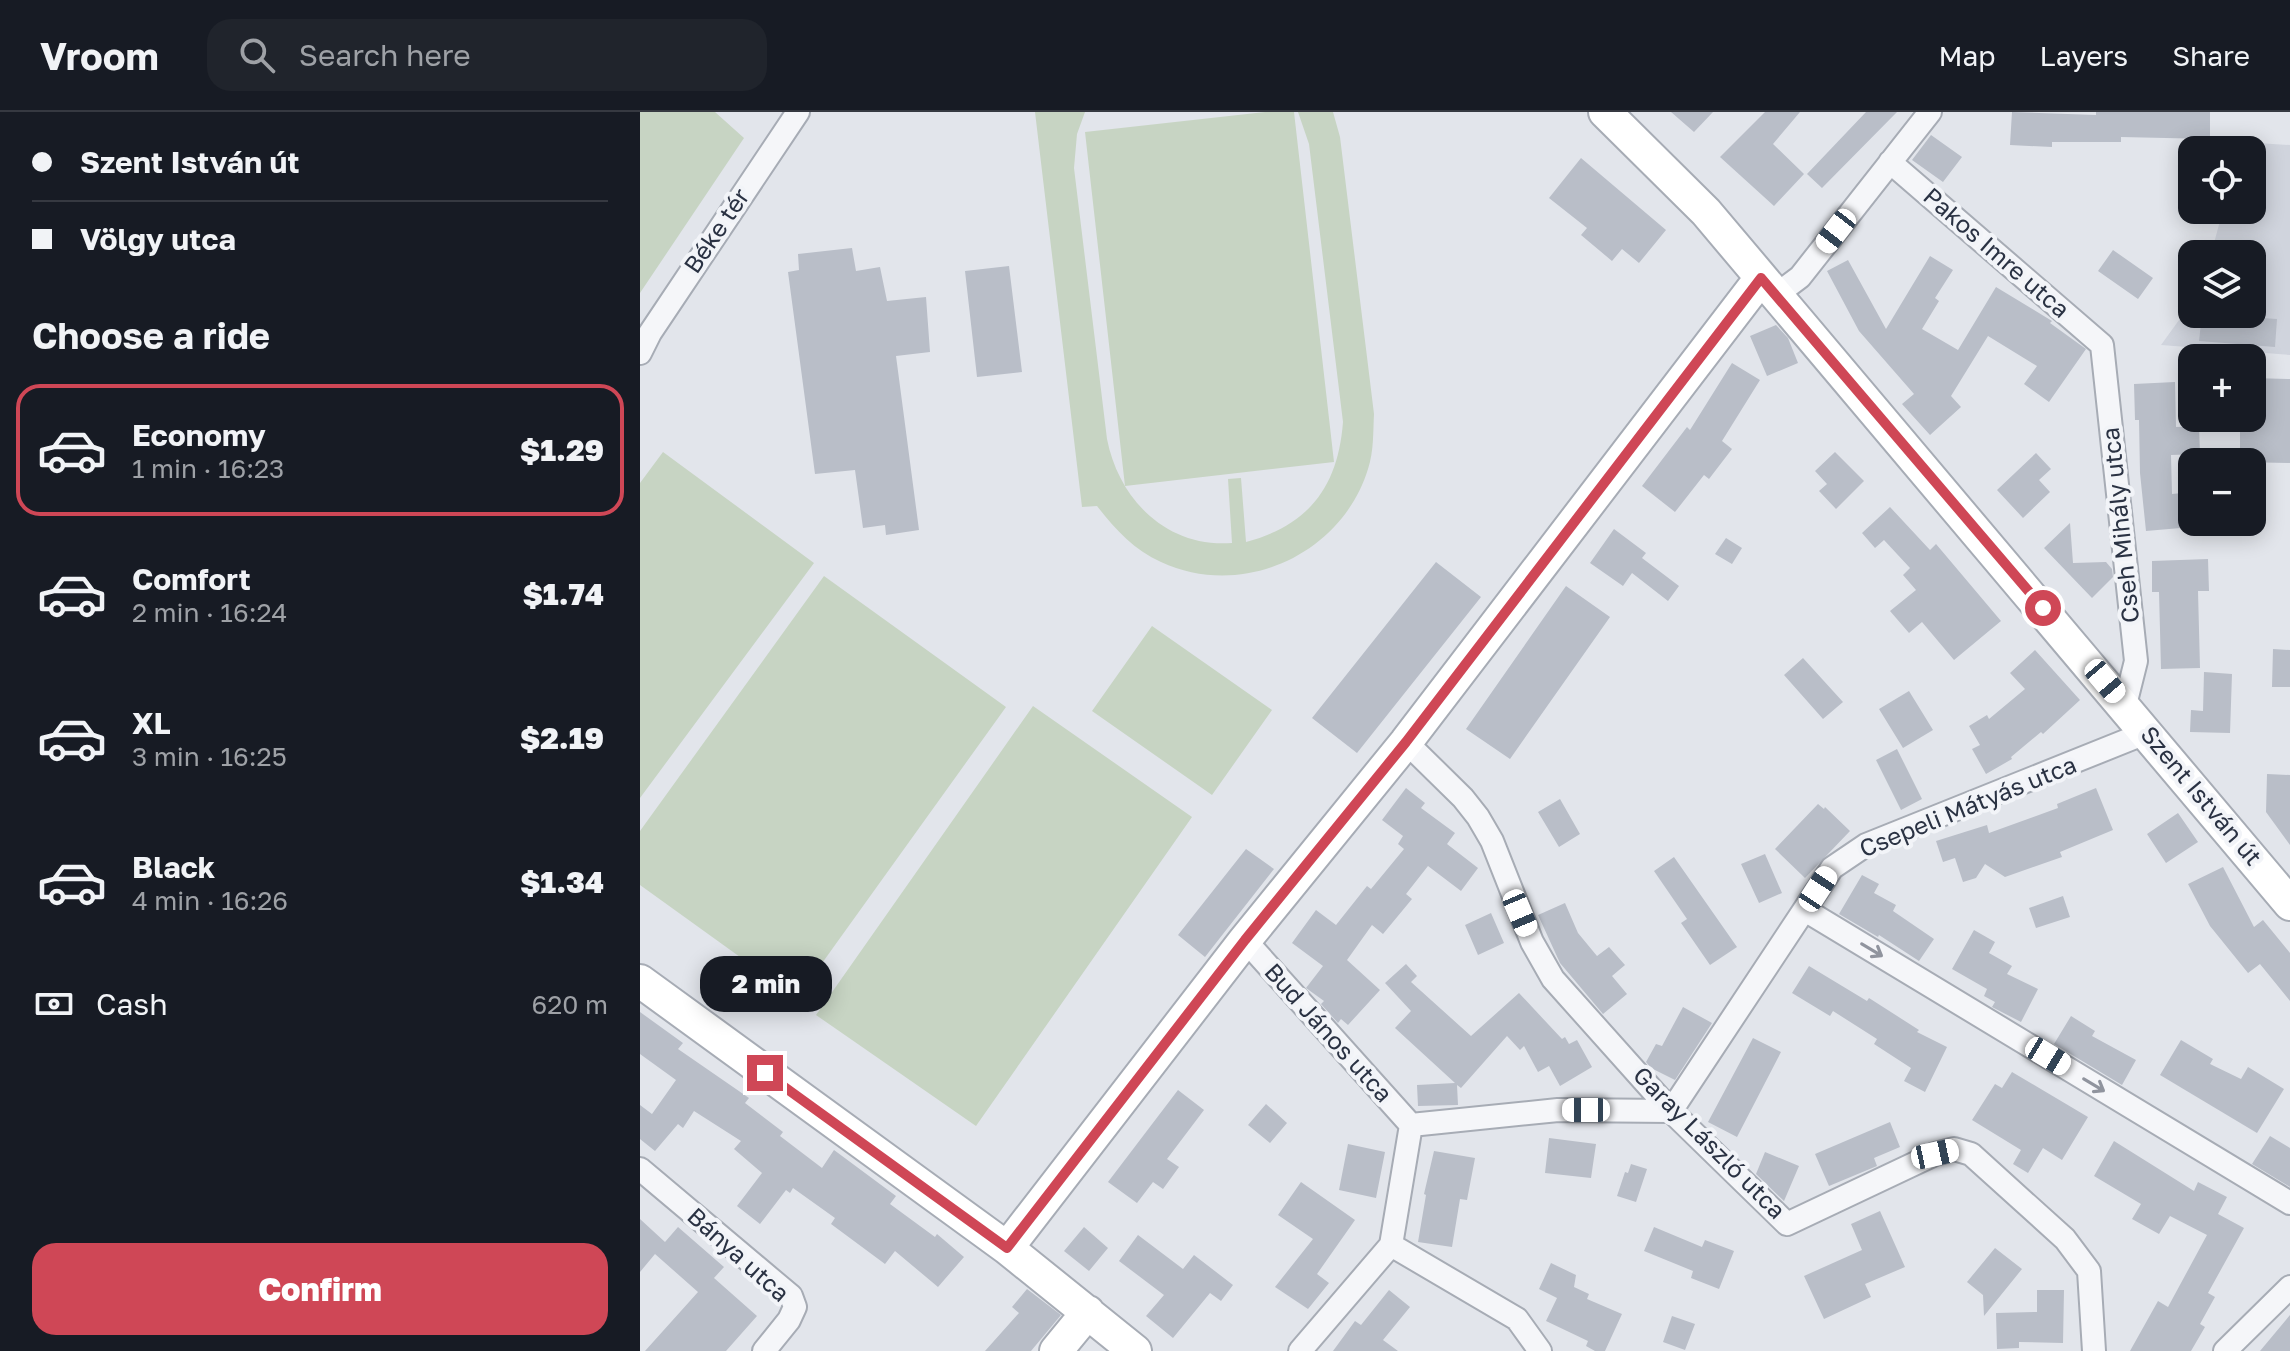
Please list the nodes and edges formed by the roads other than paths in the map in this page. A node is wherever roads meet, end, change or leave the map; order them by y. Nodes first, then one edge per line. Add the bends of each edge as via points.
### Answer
1 (798, 112) edge
2 (1605, 112) edge
3 (1930, 112) edge
4 (1890, 162) junction
5 (1769, 286) junction
6 (2102, 345) joint
7 (640, 353) edge
8 (2125, 705) junction
9 (2148, 732) junction
10 (1406, 742) junction
11 (2290, 904) edge
12 (1805, 910) junction
13 (1245, 940) junction
14 (640, 981) edge
15 (1671, 1111) junction
16 (1411, 1125) junction
17 (640, 1169) edge
18 (2290, 1203) edge
19 (1391, 1245) junction
20 (1007, 1248) junction
21 (2290, 1287) edge
22 (1088, 1312) junction
23 (764, 1351) edge
24 (1056, 1351) edge
25 (1135, 1351) edge
26 (1300, 1351) edge
27 (1540, 1351) edge
28 (2094, 1351) edge
29 (2225, 1351) edge

1 - 7 street, Béke tér
2 - 5 street, Szent István út via 1706,212
3 - 4 street
4 - 5 street via 1800,277
4 - 6 street, Pakos Imre utca
5 - 8 street, Szent István út
5 - 10 street
6 - 8 street, Cseh Mihály utca via 2136,661
8 - 9 street, Szent István út
9 - 11 street, Szent István út
9 - 12 street, Csepeli Mátyás utca via 1866,845 1832,868
10 - 13 street
10 - 15 street, Garay László utca via 1478,817 1553,979
12 - 15 street, Csepeli Mátyás utca
12 -> 18 street
13 - 16 street, Bud János utca
13 - 20 street
14 - 20 street
15 - 16 street via 1558,1110
15 - 28 street, Garay László utca via 1787,1224 1935,1154 1954,1149 1971,1154 2065,1239 2089,1271
16 - 19 street
17 - 23 street, Bánya utca via 791,1296 795,1307 789,1320
19 - 26 street
19 - 27 street via 1517,1319
20 - 22 street
21 - 29 street
22 - 24 street
22 - 25 street

